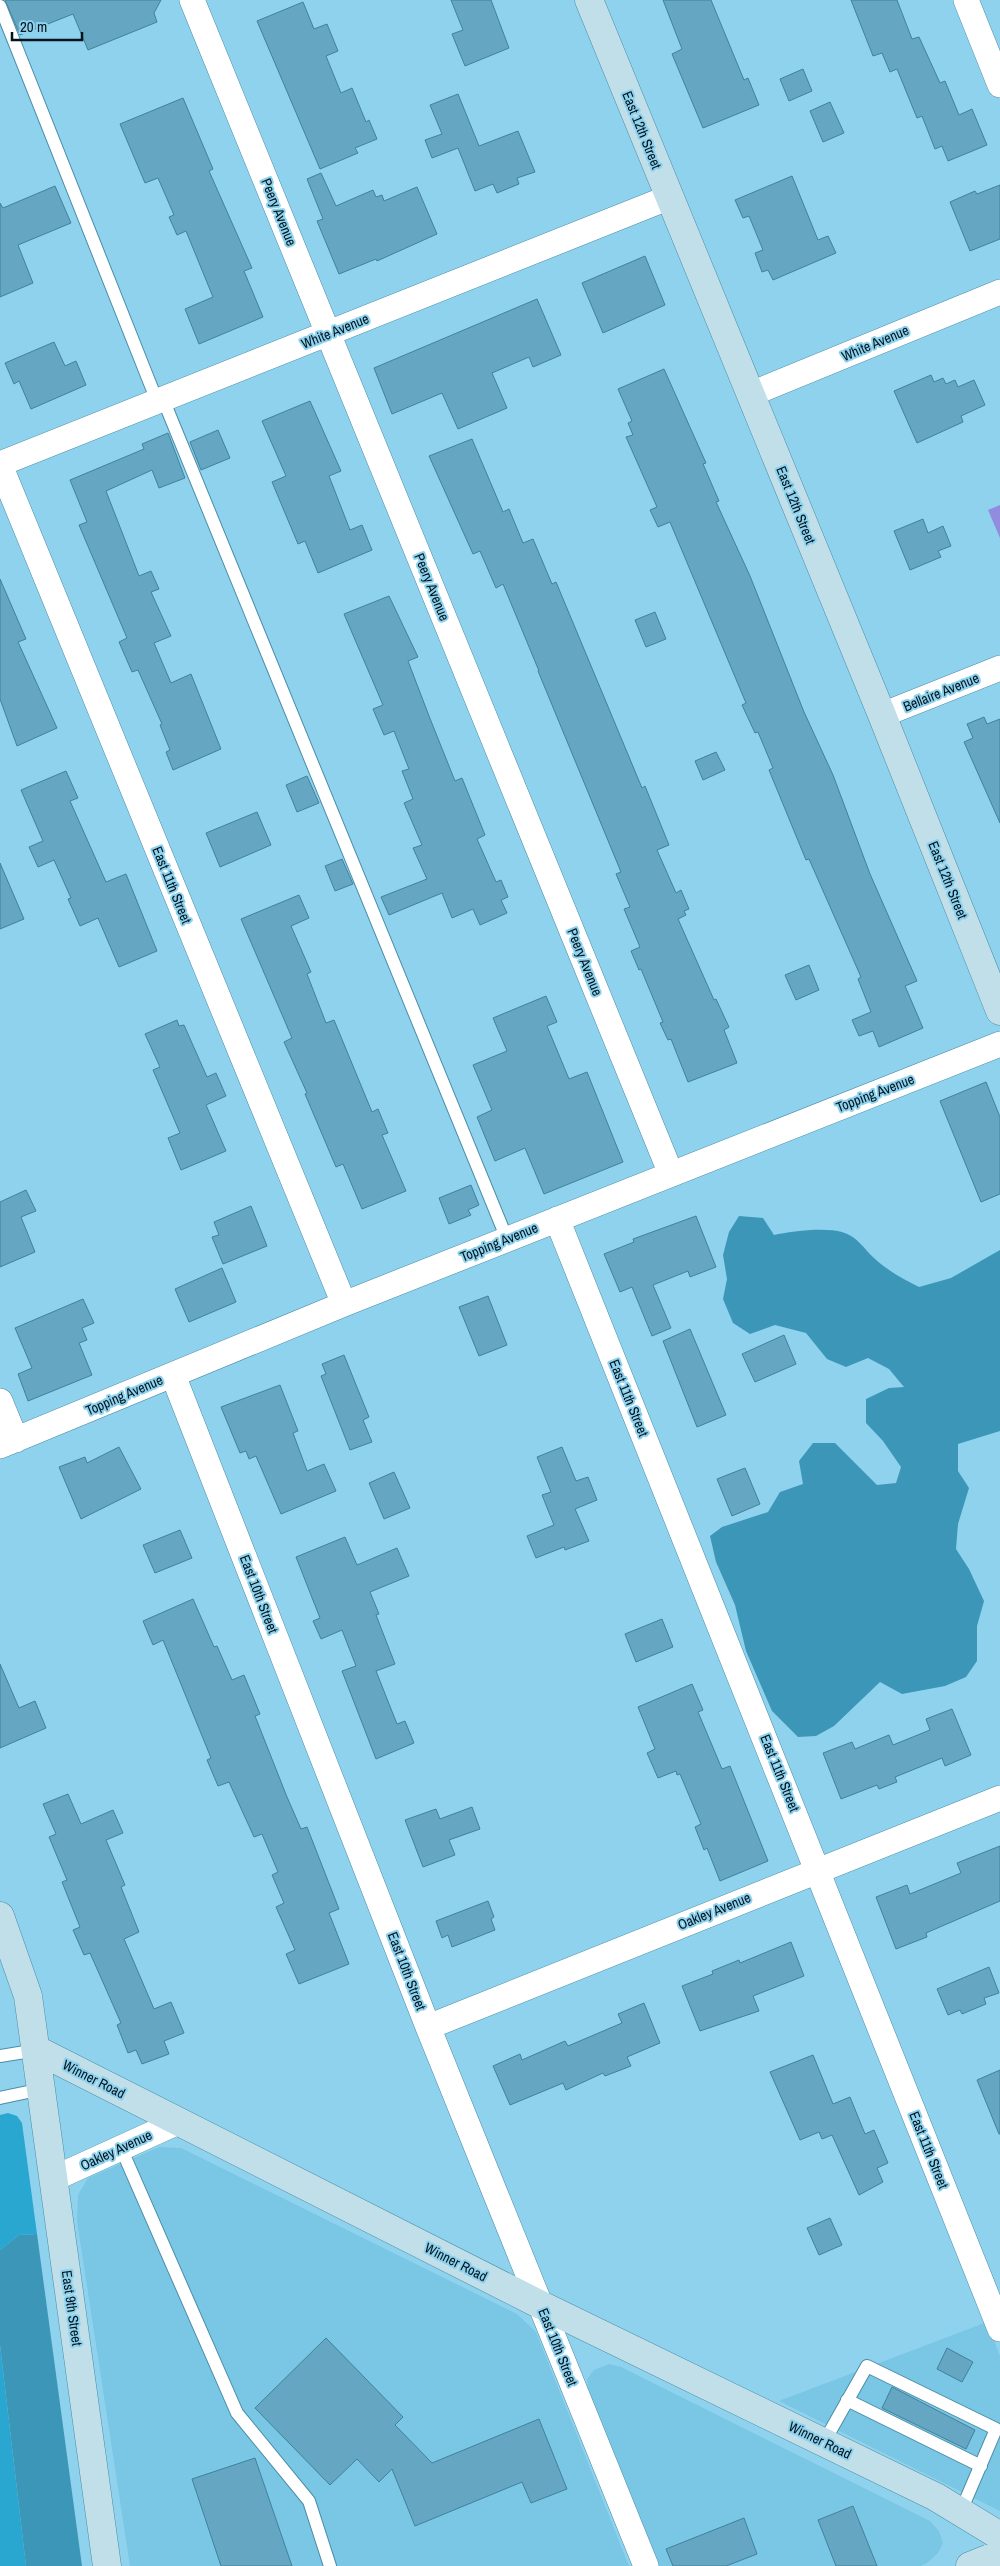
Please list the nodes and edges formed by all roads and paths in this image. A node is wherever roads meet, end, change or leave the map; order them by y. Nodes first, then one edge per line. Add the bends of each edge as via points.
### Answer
1 (192, 0) edge
2 (589, 0) edge
3 (966, 0) edge
4 (0, 6) edge
5 (1000, 84) edge
6 (670, 198) junction
7 (1000, 292) edge
8 (329, 334) junction
9 (751, 394) junction
10 (160, 400) junction
11 (0, 465) edge
12 (1000, 668) edge
13 (882, 715) junction
14 (1000, 1011) edge
15 (1000, 1044) edge
16 (671, 1174) junction
17 (557, 1219) junction
18 (506, 1240) junction
19 (344, 1304) junction
20 (173, 1375) junction
21 (0, 1401) edge
22 (8, 1443) edge
23 (1000, 1798) edge
24 (818, 1869) junction
25 (0, 1916) edge
26 (428, 2027) junction
27 (37, 2050) junction
28 (0, 2056) edge
29 (42, 2089) junction
30 (0, 2098) edge
31 (178, 2122) junction
32 (122, 2148) junction
33 (55, 2178) junction
34 (541, 2305) junction
35 (1000, 2329) edge
36 (848, 2400) junction
37 (824, 2442) junction
38 (994, 2449) edge
39 (981, 2466) junction
40 (960, 2511) junction
41 (1000, 2536) edge
42 (1000, 2554) edge
43 (107, 2566) edge
44 (330, 2566) edge
45 (646, 2566) edge
46 (970, 2566) edge

1 - 8 street, Peery Avenue
2 - 6 street, East 12th Street
3 - 5 street
4 - 10 lane
6 - 8 street, White Avenue
6 - 9 street, East 12th Street
7 - 9 street, White Avenue
8 - 10 street, White Avenue
8 - 16 street, Peery Avenue
9 - 13 street, East 12th Street
10 - 11 street, White Avenue
10 - 18 lane
11 - 19 street, East 11th Street
12 - 13 street, Bellaire Avenue
13 - 14 street, East 12th Street
15 - 16 street, Topping Avenue
16 - 17 street, Topping Avenue
17 - 18 street, Topping Avenue
17 - 24 street, East 11th Street
18 - 19 street, Topping Avenue
19 - 20 street, Topping Avenue
20 - 22 street, Topping Avenue
20 - 26 street, East 10th Street
21 - 22 street
23 - 24 street, Oakley Avenue
24 - 26 street, Oakley Avenue
24 - 35 street, East 11th Street
25 - 27 street via 28,1996
26 - 34 street, East 10th Street
27 - 28 lane
27 - 29 street, East 9th Street
27 - 31 street, Winner Road
29 - 30 lane
29 - 33 street, East 9th Street
31 - 32 street, Oakley Avenue
31 - 34 street, Winner Road
32 - 33 street, Oakley Avenue
32 - 44 lane via 237,2414 309,2501
33 - 43 street, East 9th Street
34 - 37 street, Winner Road
34 - 45 street, East 10th Street
36 - 37 lane
36 - 38 lane via 867,2366 996,2430
36 - 39 lane
37 - 40 street, Winner Road via 936,2496
38 - 39 lane
39 - 40 lane
40 - 41 street, Winner Road
42 - 46 street

